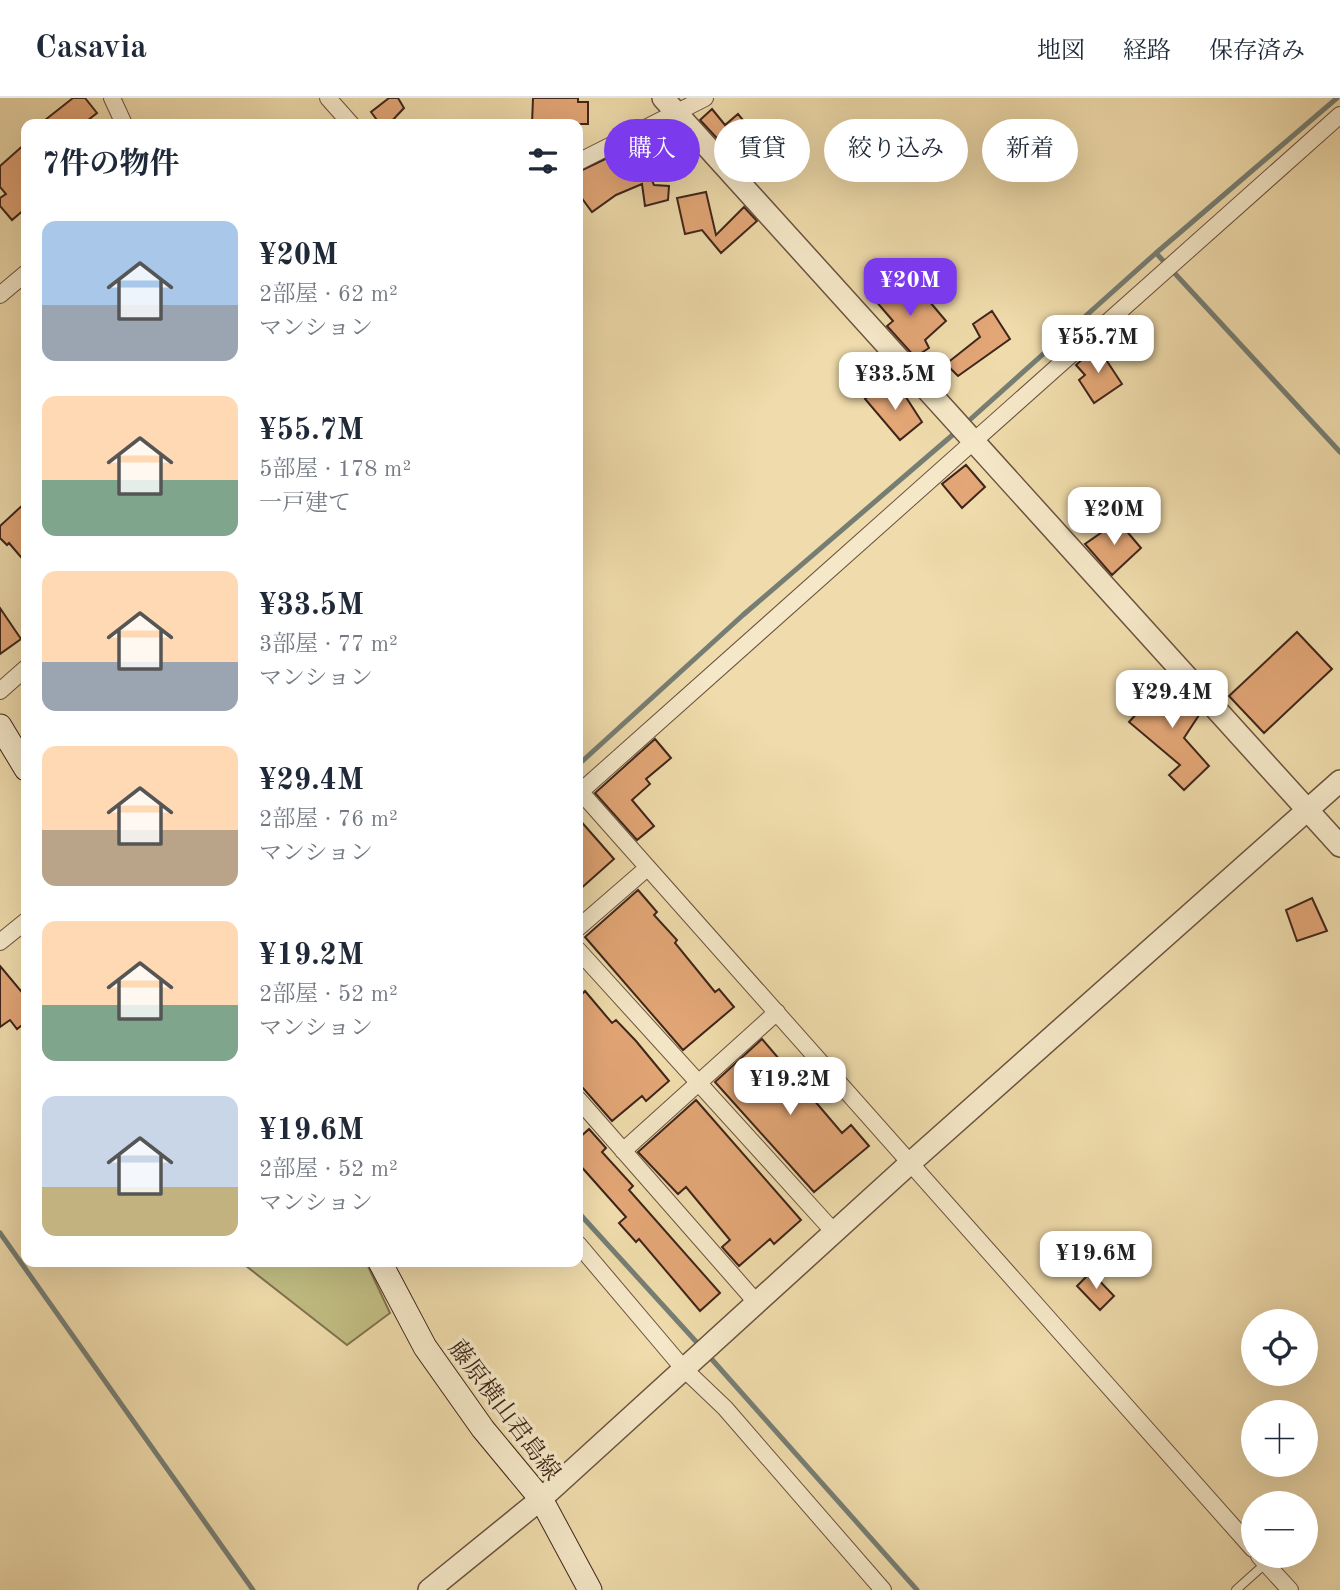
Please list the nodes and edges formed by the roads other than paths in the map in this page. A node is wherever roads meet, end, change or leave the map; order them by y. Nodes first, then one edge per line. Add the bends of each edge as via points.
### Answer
1 (112, 98) edge
2 (328, 98) edge
3 (705, 98) edge
4 (669, 107) edge
5 (1340, 116) edge
6 (122, 119) edge
7 (347, 119) edge
8 (583, 159) edge
9 (21, 277) edge
10 (0, 295) edge
11 (973, 442) junction
12 (21, 672) edge
13 (0, 691) edge
14 (0, 726) edge
15 (21, 761) edge
16 (1340, 781) edge
17 (583, 787) edge
18 (583, 796) edge
19 (1307, 811) junction
20 (1340, 846) edge
21 (646, 869) junction
22 (583, 924) edge
23 (21, 925) edge
24 (0, 942) edge
25 (583, 956) edge
26 (777, 1012) junction
27 (698, 1084) junction
28 (583, 1105) edge
29 (623, 1151) junction
30 (908, 1165) junction
31 (834, 1232) junction
32 (583, 1250) edge
33 (383, 1267) edge
34 (756, 1302) junction
35 (683, 1368) junction
36 (541, 1499) junction
37 (1241, 1536) edge
38 (1255, 1568) edge
39 (1271, 1568) edge
40 (429, 1590) edge
41 (590, 1590) edge
42 (883, 1590) edge
43 (1236, 1590) edge
44 (1290, 1590) edge

1 - 6 street
2 - 7 street
3 - 4 street
4 - 8 street
4 - 11 street
5 - 11 street
9 - 10 street
11 - 17 street
11 - 19 street
12 - 13 street
14 - 15 main road
16 - 19 street
18 - 21 street
19 - 20 street
19 - 30 street
21 - 22 street
21 - 26 street
23 - 24 street
25 - 27 street
26 - 27 street
26 - 30 street
27 - 29 street
27 - 31 street
28 - 29 street
29 - 34 street
30 - 31 street
30 - 37 street
31 - 34 street
32 - 35 street
33 - 36 main road, 藤原横山君島線 via 425,1347 483,1429
34 - 35 street
35 - 36 street
35 - 42 street via 725,1408
36 - 40 street
36 - 41 main road, 藤原横山君島線
38 - 43 lane
39 - 44 street

